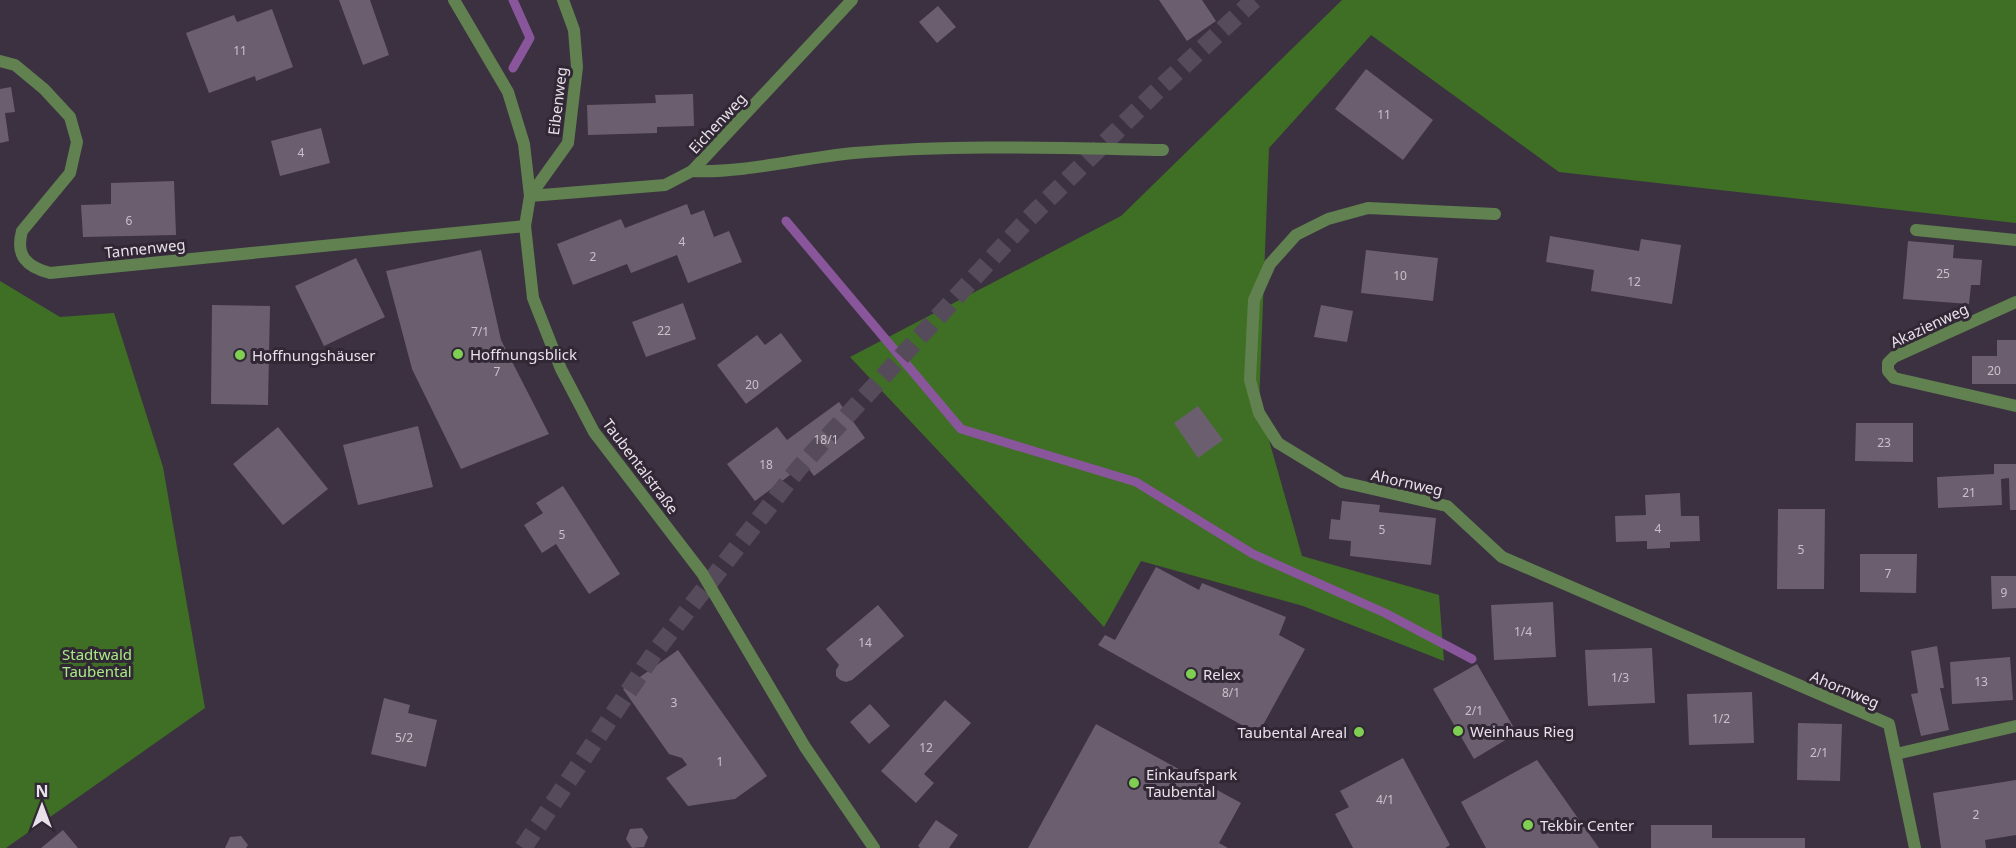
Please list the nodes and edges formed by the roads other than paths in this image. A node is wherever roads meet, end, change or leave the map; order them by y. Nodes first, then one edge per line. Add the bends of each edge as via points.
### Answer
1 (454, 0) edge
2 (563, 0) edge
3 (852, 0) edge
4 (0, 61) edge
5 (1163, 150) dead end
6 (692, 171) junction
7 (530, 196) junction
8 (1496, 214) dead end
9 (525, 226) junction
10 (1916, 230) dead end
11 (2016, 240) edge
12 (2016, 302) edge
13 (2016, 406) edge
14 (2016, 726) edge
15 (1896, 754) junction
16 (874, 848) edge
17 (1915, 848) edge

1 - 7 street, Taubentalstraße via 508,92 524,144
2 - 7 street, Eibenweg via 574,30 577,67 568,142
3 - 6 street, Eichenweg
4 - 9 street, Tannenweg via 15,65 44,88 70,117 77,142 70,173 22,231 21,252 37,269 50,273
5 - 6 street via 978,147 854,153 718,172
6 - 7 street, Eichenweg via 665,184
7 - 9 street, Taubentalstraße
8 - 15 street, Ahornweg via 1368,208 1329,219 1296,235 1270,264 1254,300 1250,380 1258,413 1278,442 1341,482 1447,506 1502,557 1889,724
9 - 16 street, Taubentalstraße via 533,298 561,369 594,432 702,573 805,747
10 - 11 street
12 - 13 street, Akazienweg via 1894,357 1888,363 1888,371 1894,378
14 - 15 street
15 - 17 street

